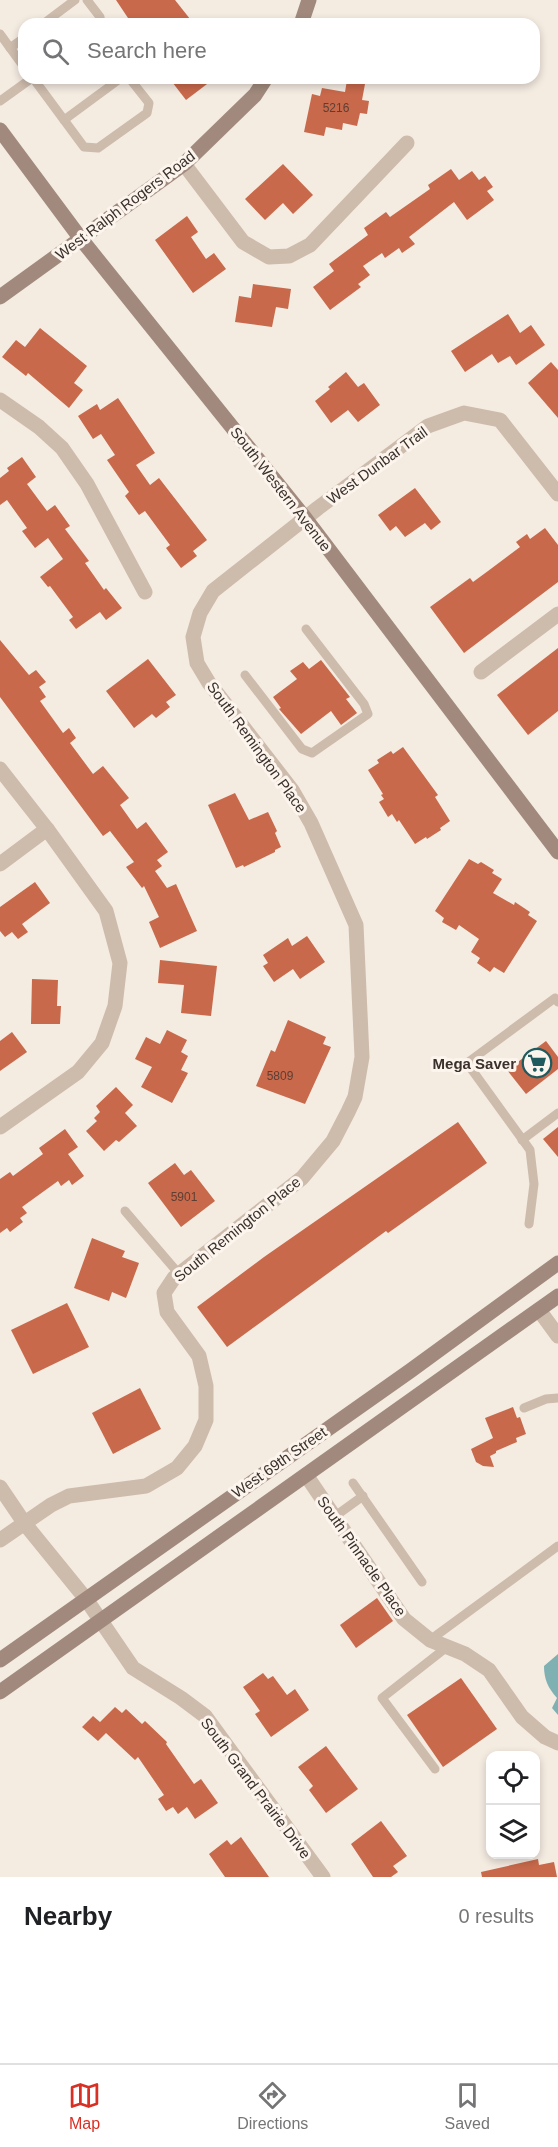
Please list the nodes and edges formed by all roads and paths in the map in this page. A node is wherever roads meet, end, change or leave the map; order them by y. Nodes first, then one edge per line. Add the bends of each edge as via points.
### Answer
1 (75, 0) edge
2 (87, 0) edge
3 (309, 0) edge
4 (51, 18) edge
5 (100, 18) edge
6 (303, 18) edge
7 (0, 34) edge
8 (18, 42) edge
9 (10, 48) junction
10 (18, 58) edge
11 (24, 84) edge
12 (37, 84) edge
13 (113, 84) edge
14 (134, 84) edge
15 (262, 84) edge
16 (0, 101) edge
17 (64, 120) junction
18 (0, 130) edge
19 (407, 143) dead end
20 (184, 164) junction
21 (81, 239) junction
22 (0, 297) edge
23 (0, 400) edge
24 (558, 494) edge
25 (304, 518) junction
26 (145, 592) dead end
27 (558, 614) edge
28 (306, 629) dead end
29 (481, 672) dead end
30 (245, 675) dead end
31 (0, 769) edge
32 (47, 829) junction
33 (558, 852) edge
34 (0, 864) edge
35 (558, 1002) edge
36 (558, 1113) edge
37 (0, 1127) edge
38 (522, 1140) junction
39 (126, 1211) dead end
40 (530, 1224) dead end
41 (558, 1263) edge
42 (179, 1274) junction
43 (558, 1296) edge
44 (539, 1310) junction
45 (558, 1336) edge
46 (558, 1398) edge
47 (524, 1408) dead end
48 (290, 1454) junction
49 (306, 1475) junction
50 (353, 1483) dead end
51 (0, 1487) edge
52 (363, 1496) junction
53 (334, 1517) junction
54 (25, 1524) junction
55 (0, 1540) edge
56 (558, 1546) edge
57 (422, 1582) dead end
58 (86, 1599) junction
59 (101, 1620) junction
60 (430, 1640) junction
61 (447, 1647) junction
62 (0, 1660) edge
63 (0, 1692) edge
64 (558, 1743) edge
65 (435, 1769) dead end
66 (323, 1877) edge

1 - 4 lane
2 - 5 lane
3 - 6 main road
7 - 9 lane
8 - 9 lane
9 - 10 lane
11 - 16 lane
12 - 17 lane
13 - 17 lane
14 - 17 lane via 149,103 147,112 98,148 84,147
15 - 20 main road, West Ralph Rogers Road
18 - 21 main road, South Western Avenue
19 - 20 street via 310,245 290,256 269,257 243,242
20 - 21 main road, West Ralph Rogers Road
21 - 22 main road, West Ralph Rogers Road
21 - 25 main road, South Western Avenue
23 - 26 street via 62,448 87,484
24 - 25 street, West Dunbar Trail via 500,420 464,412 428,426
25 - 33 main road, South Western Avenue
25 - 42 street, South Remington Place via 213,591 200,613 193,637 197,663 209,683 292,790 311,823 356,924 362,1057 355,1097 333,1142 302,1178
27 - 29 street
28 - 30 lane via 368,714 312,753 302,749
31 - 32 street
32 - 34 street
32 - 37 street via 106,911 120,963 115,1006 102,1043 78,1072
35 - 38 lane via 555,998 467,1063
36 - 38 lane
38 - 40 lane via 530,1150 534,1184
39 - 42 lane
41 - 48 main road, West 69th Street
42 - 54 street, South Remington Place via 164,1293 167,1312 199,1356 206,1386 206,1420 195,1446 177,1468 146,1486 69,1496
43 - 44 main road, West 69th Street
44 - 45 street
44 - 49 main road, West 69th Street
46 - 47 lane
48 - 49 main road
48 - 58 main road, West 69th Street
49 - 53 street, South Pinnacle Place
49 - 59 main road, West 69th Street
50 - 52 lane
51 - 54 street, South Grand Prairie Drive
52 - 53 lane
52 - 57 lane
53 - 60 street, South Pinnacle Place via 404,1619
54 - 55 street, South Remington Place
54 - 58 street, South Grand Prairie Drive
56 - 60 lane
58 - 59 street, South Grand Prairie Drive
58 - 62 main road, West 69th Street
59 - 63 main road, West 69th Street
59 - 66 street, South Grand Prairie Drive via 134,1668 205,1716
60 - 61 street, South Pinnacle Place
61 - 64 street, South Pinnacle Place via 489,1670 522,1717
61 - 65 lane via 382,1698

